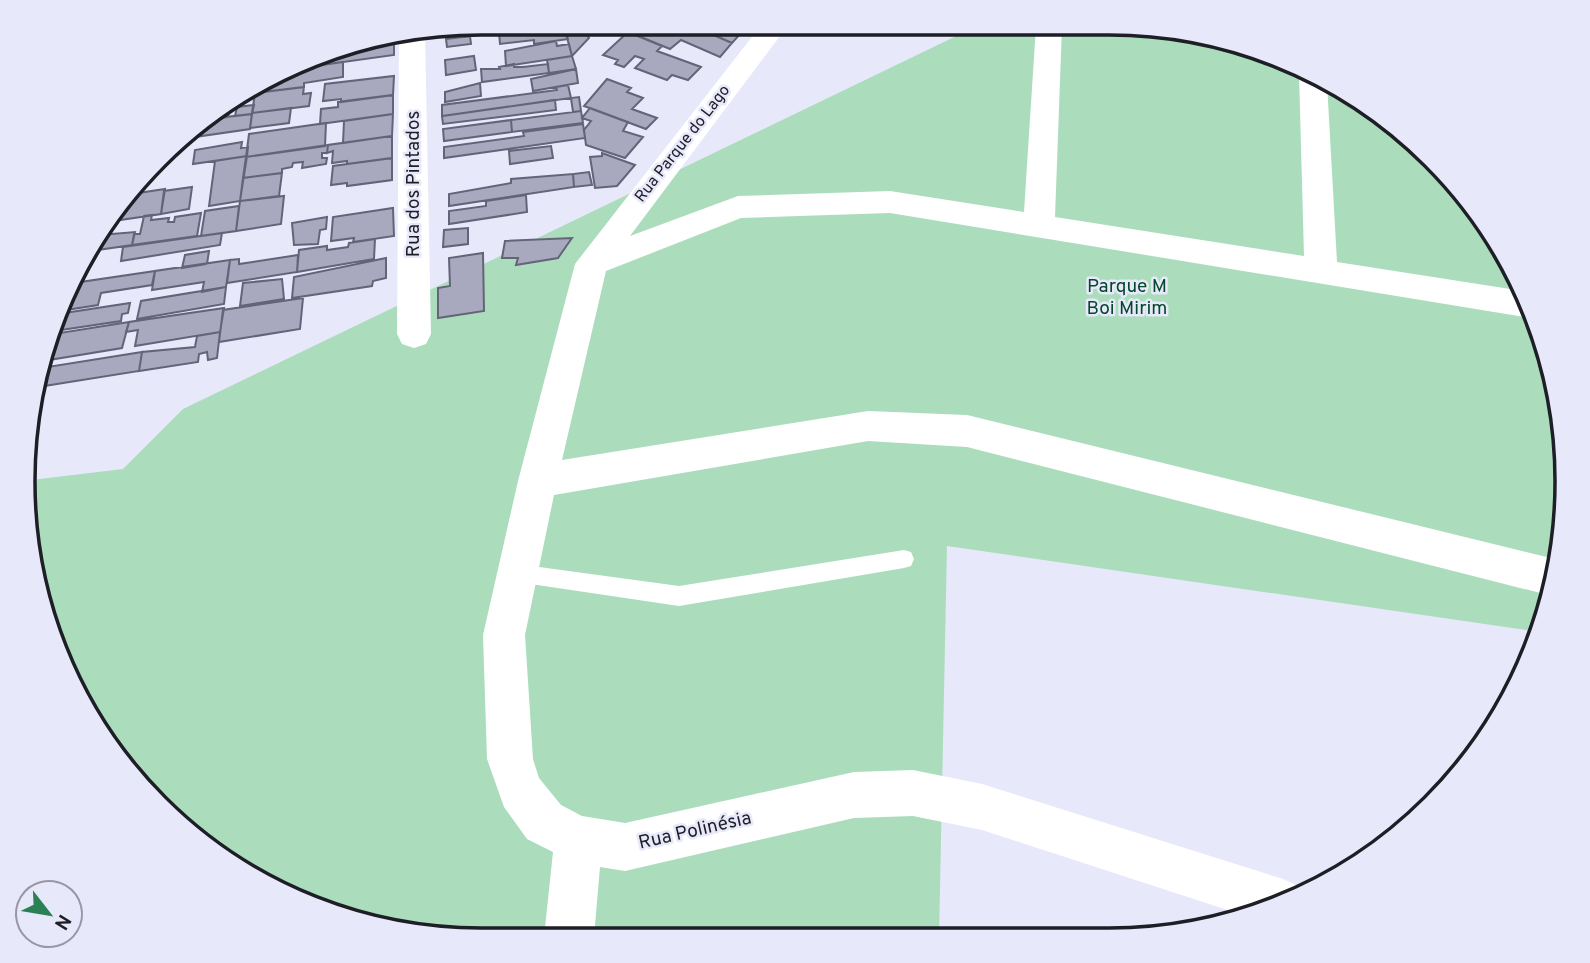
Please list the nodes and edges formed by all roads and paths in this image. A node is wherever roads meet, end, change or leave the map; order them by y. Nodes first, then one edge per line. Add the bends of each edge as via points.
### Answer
1 (768, 35) edge
2 (1049, 35) edge
3 (414, 41) edge
4 (1313, 85) edge
5 (1039, 226) junction
6 (591, 264) junction
7 (1321, 271) junction
8 (1517, 302) edge
9 (414, 334) dead end
10 (537, 481) junction
11 (904, 559) dead end
12 (517, 573) junction
13 (1545, 575) edge
14 (578, 839) junction
15 (1266, 899) edge
16 (570, 928) edge

1 - 6 street, Rua Parque do Lago
2 - 5 street
3 - 9 street, Rua dos Pintados
4 - 7 street
5 - 6 street via 890,202 738,207
5 - 7 street
6 - 10 street, Rua Polinésia
7 - 8 street
10 - 12 street, Rua Polinésia
10 - 13 street via 867,426 967,431
11 - 12 lane via 679,596
12 - 14 street, Rua Polinésia via 504,635 510,759 520,791 544,822
14 - 15 street, Rua Polinésia via 625,847 854,795 913,793 982,807
14 - 16 street

